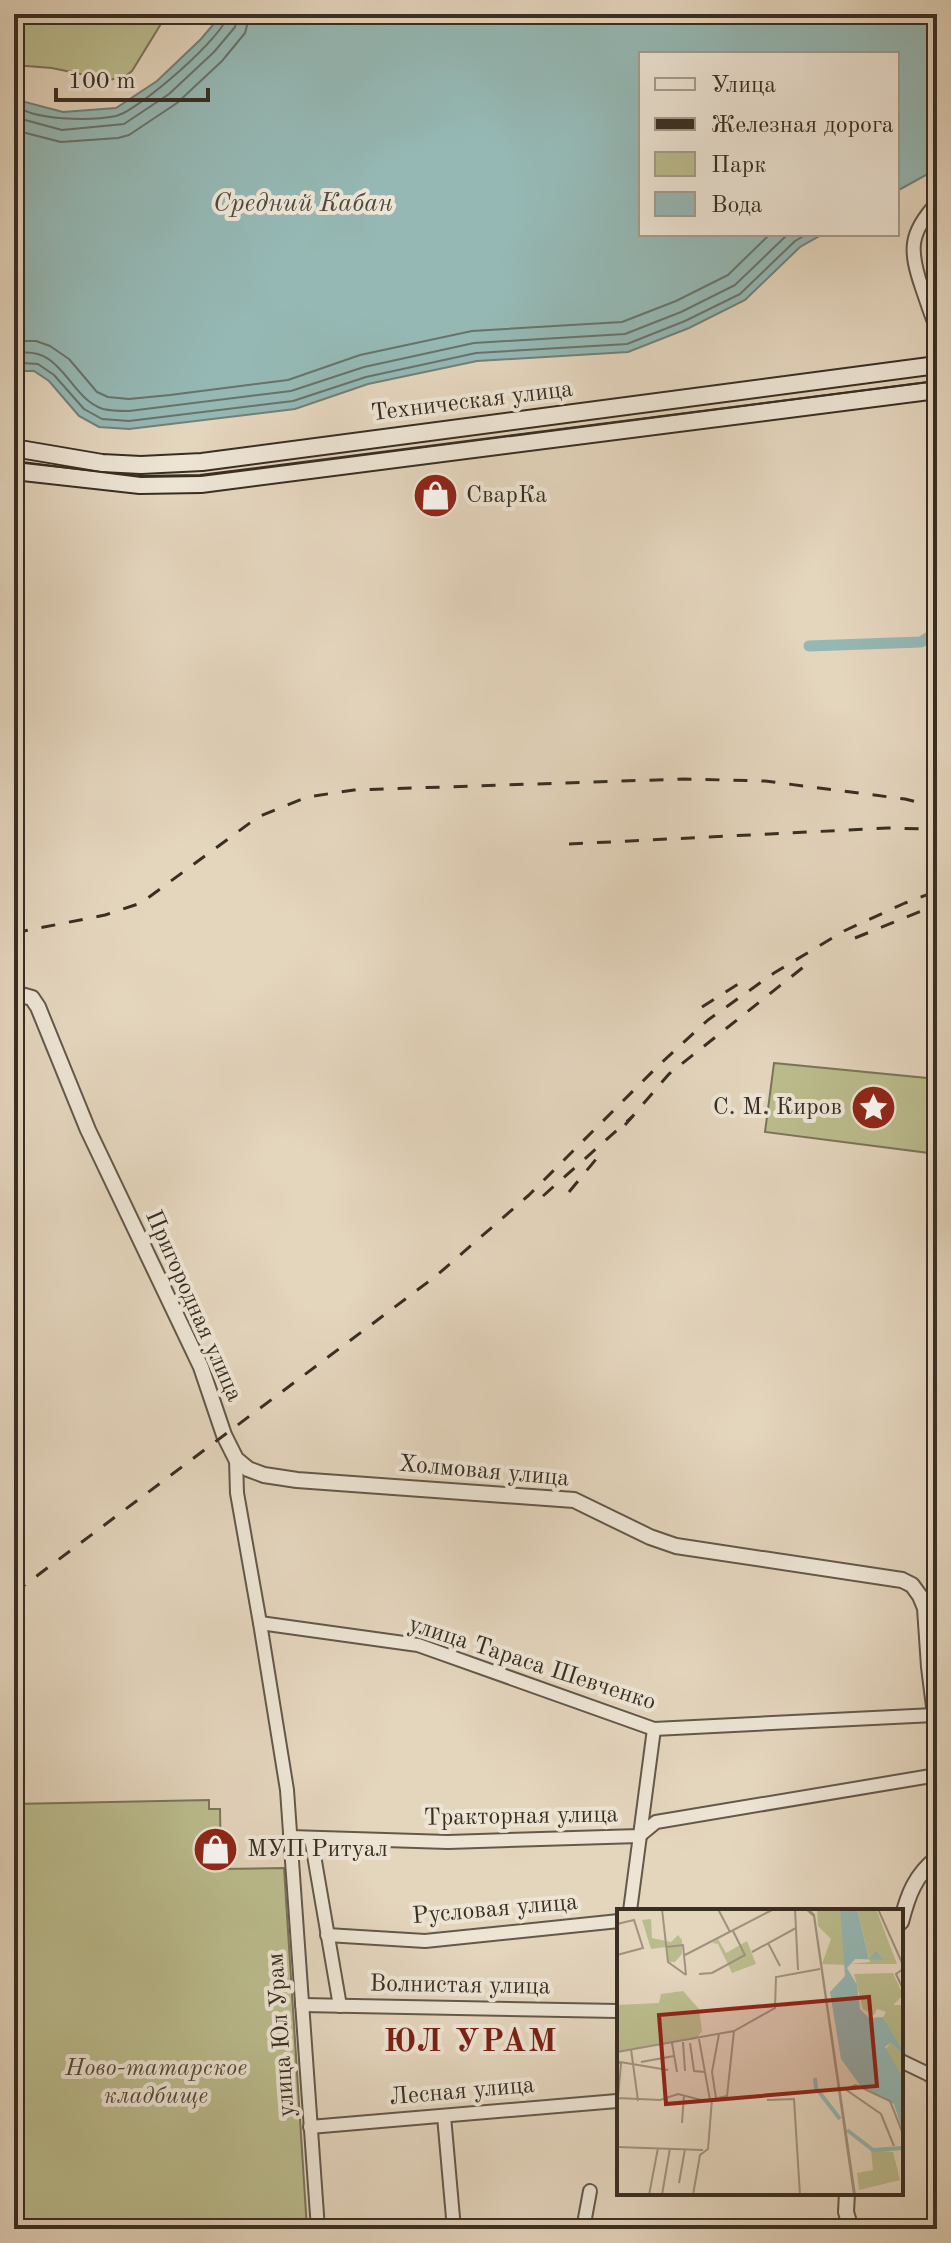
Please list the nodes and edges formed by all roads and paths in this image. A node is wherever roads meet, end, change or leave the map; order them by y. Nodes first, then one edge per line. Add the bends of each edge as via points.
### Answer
1 (937, 203) edge
2 (937, 329) edge
3 (937, 365) edge
4 (937, 390) edge
5 (14, 448) edge
6 (14, 471) edge
7 (14, 993) edge
8 (236, 1459) junction
9 (260, 1623) junction
10 (934, 1715) junction
11 (654, 1729) junction
12 (937, 1731) edge
13 (937, 1775) edge
14 (639, 1836) junction
15 (290, 1837) junction
16 (311, 1838) junction
17 (937, 1858) edge
18 (630, 1909) edge
19 (903, 1916) edge
20 (617, 1921) edge
21 (327, 1935) junction
22 (302, 2005) junction
23 (340, 2006) junction
24 (617, 2011) edge
25 (903, 2062) edge
26 (937, 2081) edge
27 (617, 2101) edge
28 (444, 2116) junction
29 (310, 2127) junction
30 (590, 2191) dead end
31 (847, 2195) edge
32 (318, 2229) edge
33 (454, 2229) edge
34 (583, 2229) edge
35 (851, 2229) edge

1 - 2 street via 922,219 912,260
3 - 5 main road, Техническая улица via 202,462 102,463
4 - 6 main road, Техническая улица via 201,484 140,485
7 - 8 street, Пригородная улица via 32,998 38,1007 88,1130 201,1367
8 - 9 street, Пригородная улица
8 - 10 street, Холмовая улица via 264,1475 297,1480 574,1500 676,1546 902,1580 912,1585 925,1608
9 - 11 street, улица Тараса Шевченко via 418,1645
9 - 15 street, Пригородная улица
10 - 11 street, улица Тараса Шевченко
10 - 12 street
11 - 14 street
13 - 14 street, Тракторная улица via 656,1822
14 - 16 street, Тракторная улица via 448,1842
14 - 18 street
15 - 16 street, Тракторная улица
15 - 22 street, улица Юл Урам
16 - 21 street
17 - 19 street via 914,1884
20 - 21 street, Русловая улица via 425,1941
21 - 23 street
22 - 23 street, Волнистая улица
22 - 29 street, улица Юл Урам
23 - 24 street, Волнистая улица
25 - 26 street
27 - 28 street, Лесная улица
28 - 29 street, Лесная улица
28 - 33 street
29 - 32 street, улица Юл Урам
30 - 34 street
31 - 35 street

